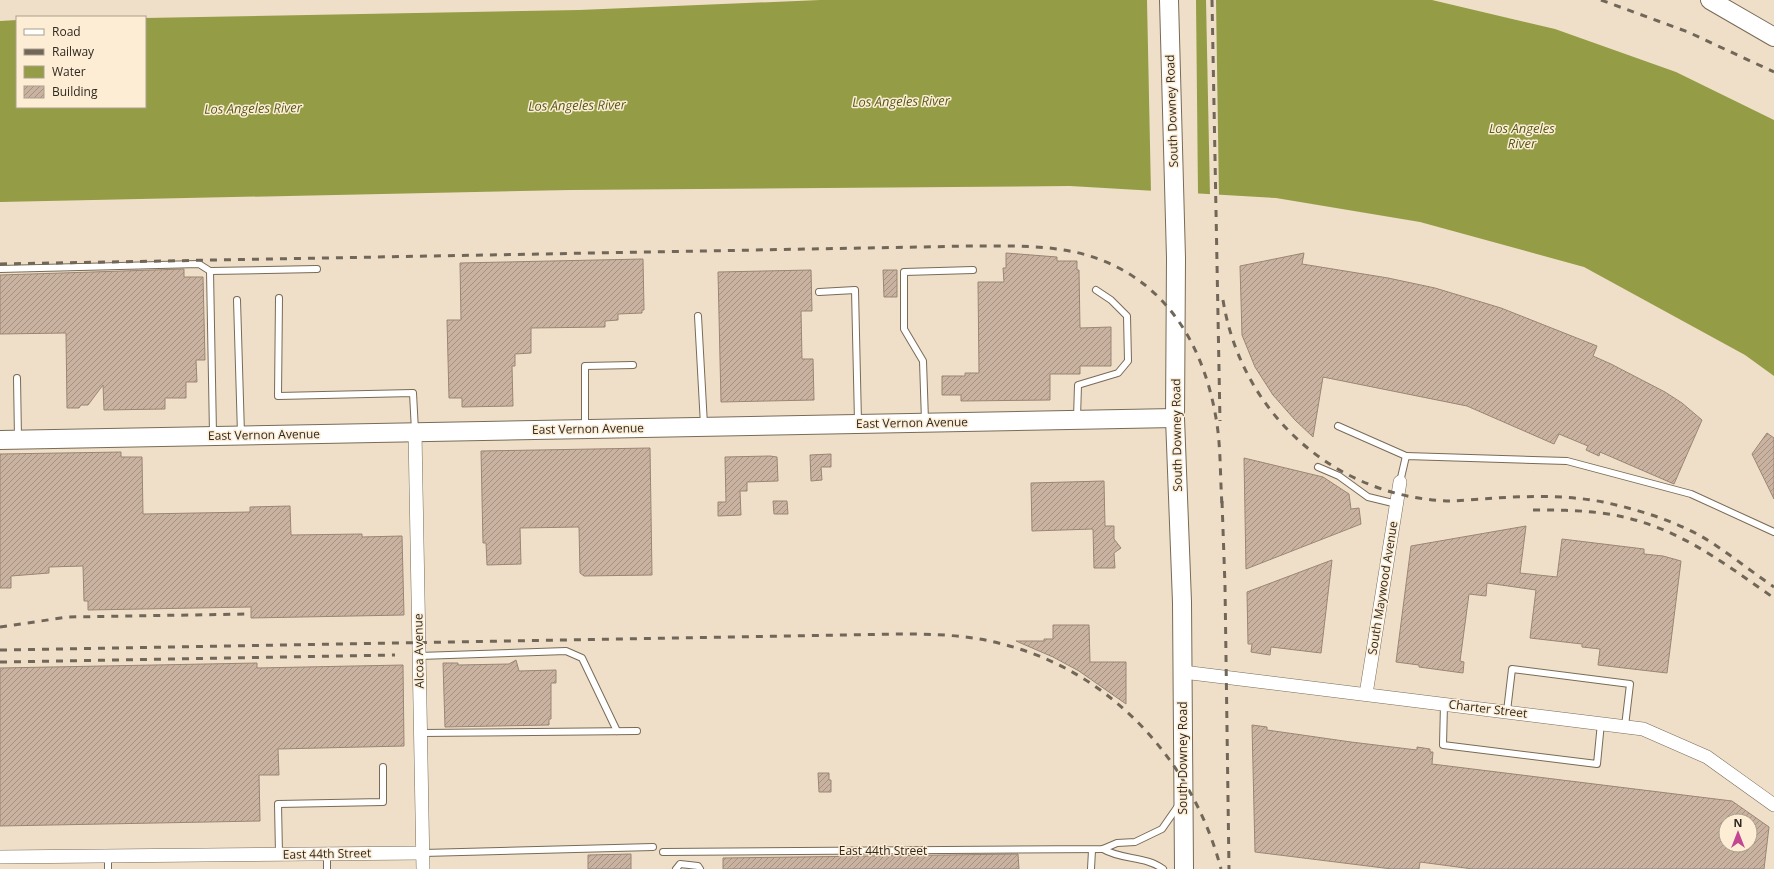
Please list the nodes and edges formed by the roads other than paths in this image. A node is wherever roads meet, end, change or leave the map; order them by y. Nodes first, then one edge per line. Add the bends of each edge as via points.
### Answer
1 (1170, 0) edge
2 (1710, 0) edge
3 (1774, 36) edge
4 (0, 269) edge
5 (317, 269) dead end
6 (974, 270) dead end
7 (210, 272) junction
8 (1096, 290) dead end
9 (819, 292) dead end
10 (279, 298) dead end
11 (237, 300) dead end
12 (698, 316) dead end
13 (633, 365) dead end
14 (17, 378) dead end
15 (1175, 418) junction
16 (1077, 420) junction
17 (925, 423) junction
18 (858, 424) junction
19 (1338, 426) dead end
20 (704, 427) junction
21 (585, 429) junction
22 (415, 432) junction
23 (241, 435) junction
24 (213, 436) junction
25 (0, 440) edge
26 (18, 440) junction
27 (1406, 456) junction
28 (1318, 467) dead end
29 (1400, 482) joint
30 (1397, 504) junction
31 (1774, 532) edge
32 (419, 656) junction
33 (1182, 672) junction
34 (1366, 694) junction
35 (1444, 704) junction
36 (1507, 711) junction
37 (1601, 723) junction
38 (1625, 726) junction
39 (616, 731) junction
40 (637, 731) dead end
41 (421, 732) junction
42 (383, 767) dead end
43 (1184, 792) junction
44 (1774, 805) edge
45 (653, 847) dead end
46 (1103, 849) junction
47 (1092, 850) junction
48 (680, 851) junction
49 (664, 852) dead end
50 (423, 853) junction
51 (279, 854) junction
52 (327, 854) junction
53 (108, 856) junction
54 (0, 857) edge
55 (678, 867) edge
56 (108, 869) edge
57 (327, 869) edge
58 (423, 869) edge
59 (700, 869) edge
60 (1091, 869) edge
61 (1163, 869) edge
62 (1184, 869) edge

1 - 15 street, South Downey Road via 1176,258
2 - 3 street
4 - 7 lane via 199,264
5 - 7 lane
6 - 17 lane via 904,272 904,329 923,361
7 - 24 lane
8 - 16 lane via 1127,316 1128,361 1118,372 1078,385
9 - 18 lane via 855,290
10 - 22 lane via 278,396 413,393
11 - 23 lane
12 - 20 lane
13 - 21 lane via 585,366
14 - 26 lane
15 - 16 street, East Vernon Avenue
15 - 33 street, South Downey Road
16 - 17 street, East Vernon Avenue
17 - 18 street, East Vernon Avenue
18 - 20 street, East Vernon Avenue
19 - 27 lane
20 - 21 street, East Vernon Avenue
21 - 22 street, East Vernon Avenue
22 - 23 street, East Vernon Avenue
22 - 32 street, Alcoa Avenue
23 - 24 street, East Vernon Avenue
24 - 26 street, East Vernon Avenue
25 - 26 street, East Vernon Avenue
27 - 29 lane
27 - 31 lane via 1567,461 1691,494
28 - 30 lane via 1338,476 1368,497
29 - 30 street, South Maywood Avenue
30 - 34 street, South Maywood Avenue
32 - 39 lane via 566,651 582,658
32 - 41 street, Alcoa Avenue
33 - 34 street, Charter Street
33 - 43 street, South Downey Road
34 - 35 street, Charter Street
35 - 36 street, Charter Street
35 - 37 lane via 1443,745 1597,764
36 - 37 street, Charter Street
36 - 38 lane via 1512,669 1630,684
37 - 38 street, Charter Street
38 - 44 street, Charter Street via 1643,729 1707,757
39 - 40 lane
39 - 41 lane
41 - 50 street, Alcoa Avenue
42 - 51 lane via 383,802 278,804
43 - 46 lane, East 44th Street via 1176,811 1162,829 1135,842 1117,843
43 - 62 street, South Downey Road
45 - 50 lane, East 44th Street
46 - 47 lane, East 44th Street
46 - 61 lane, East 44th Street via 1112,855 1140,860
47 - 48 lane, East 44th Street
47 - 60 lane
48 - 49 lane, East 44th Street
48 - 55 lane
50 - 52 street, East 44th Street
50 - 58 street, Alcoa Avenue
51 - 52 street, East 44th Street
51 - 53 street, East 44th Street
52 - 57 lane
53 - 54 street, East 44th Street
53 - 56 lane
55 - 59 lane via 698,866

